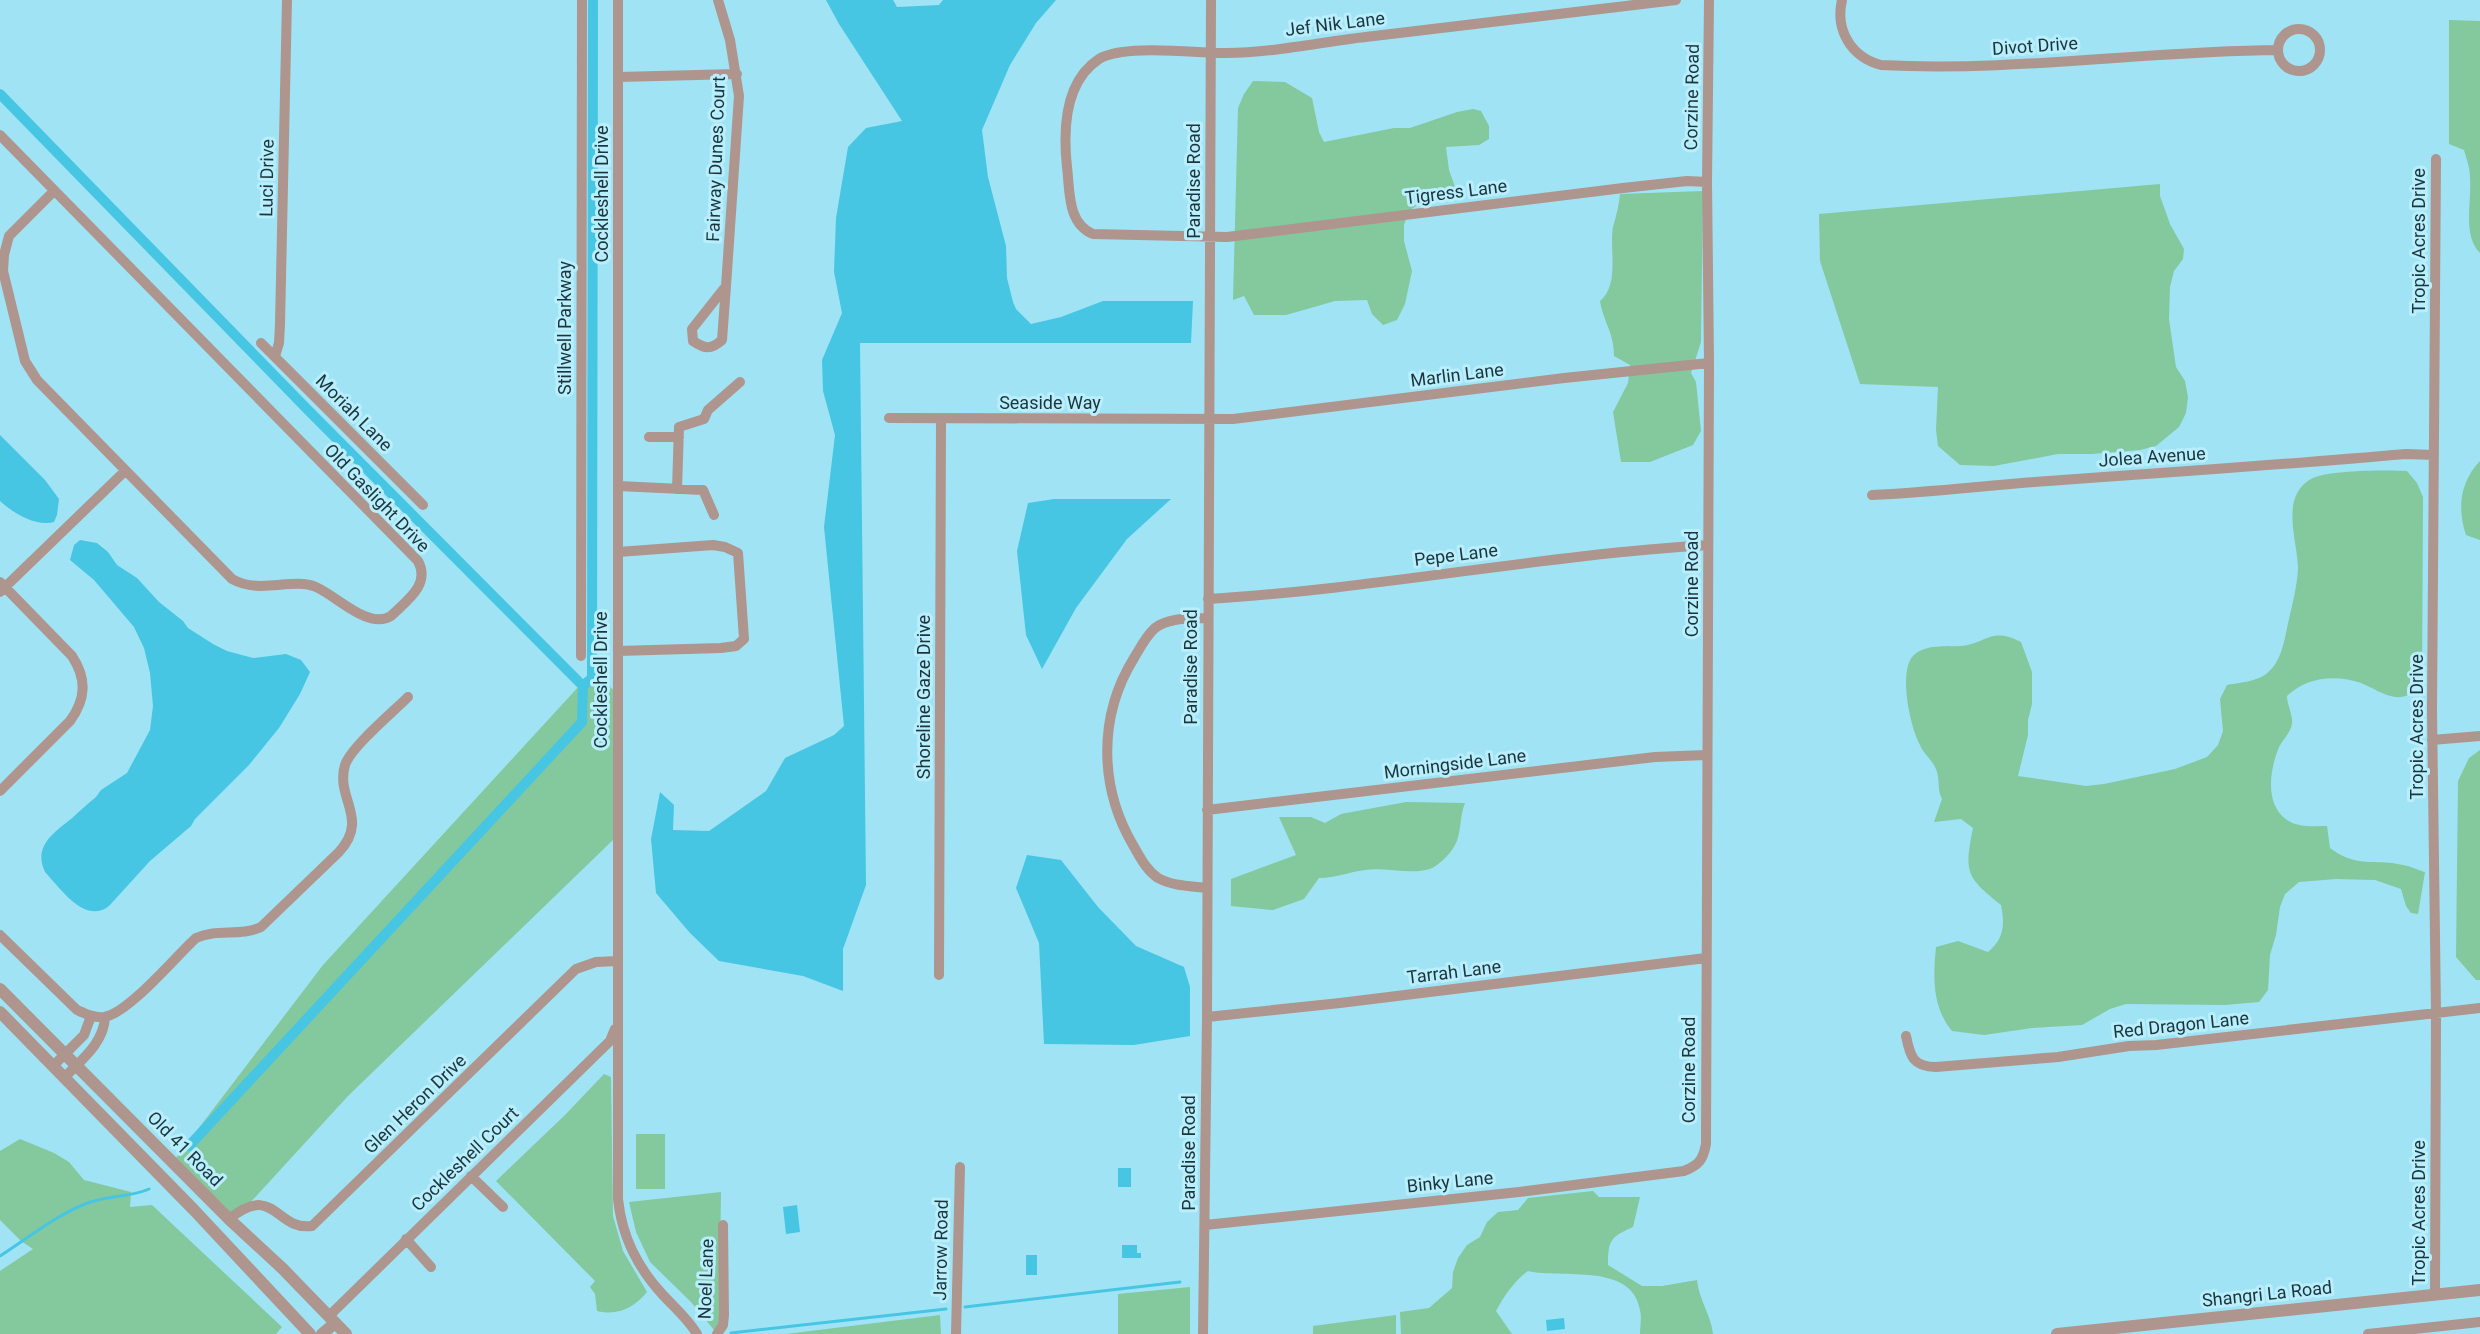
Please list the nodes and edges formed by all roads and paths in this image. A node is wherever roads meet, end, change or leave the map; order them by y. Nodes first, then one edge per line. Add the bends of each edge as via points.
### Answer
1 (287, 0) edge
2 (582, 0) edge
3 (618, 0) edge
4 (718, 0) edge
5 (1211, 0) edge
6 (1676, 0) edge
7 (1709, 0) edge
8 (1842, 0) edge
9 (2278, 50) dead end
10 (1211, 52) junction
11 (737, 74) junction
12 (618, 77) junction
13 (0, 135) edge
14 (2436, 159) dead end
15 (1707, 182) junction
16 (54, 190) junction
17 (1210, 237) junction
18 (726, 286) junction
19 (261, 343) dead end
20 (275, 356) junction
21 (1709, 363) junction
22 (740, 382) dead end
23 (889, 418) dead end
24 (941, 418) junction
25 (1210, 420) junction
26 (649, 436) dead end
27 (679, 437) junction
28 (2434, 455) junction
29 (125, 471) junction
30 (618, 486) junction
31 (677, 489) junction
32 (1872, 495) dead end
33 (423, 505) dead end
34 (714, 516) dead end
35 (1708, 545) junction
36 (618, 552) junction
37 (2, 587) edge
38 (1208, 599) junction
39 (1208, 618) junction
40 (618, 651) junction
41 (580, 656) dead end
42 (408, 697) dead end
43 (2480, 736) edge
44 (2432, 740) junction
45 (1706, 755) junction
46 (0, 791) edge
47 (1207, 810) junction
48 (1207, 888) junction
49 (0, 935) edge
50 (1706, 958) junction
51 (618, 962) junction
52 (939, 975) dead end
53 (0, 988) edge
54 (2480, 1008) edge
55 (0, 1012) edge
56 (2436, 1013) junction
57 (91, 1016) junction
58 (105, 1017) junction
59 (1207, 1017) junction
60 (617, 1023) junction
61 (1906, 1036) dead end
62 (65, 1054) junction
63 (53, 1066) junction
64 (76, 1066) junction
65 (64, 1078) junction
66 (1698, 1166) joint
67 (960, 1167) dead end
68 (471, 1176) junction
69 (503, 1207) dead end
70 (229, 1219) junction
71 (723, 1225) dead end
72 (1205, 1225) junction
73 (406, 1239) junction
74 (431, 1267) dead end
75 (2480, 1290) edge
76 (2435, 1295) junction
77 (332, 1320) junction
78 (2480, 1322) edge
79 (310, 1334) edge
80 (322, 1334) edge
81 (346, 1334) edge
82 (697, 1334) edge
83 (717, 1334) edge
84 (956, 1334) edge
85 (1203, 1334) edge
86 (2057, 1334) edge
87 (2368, 1334) edge

1 - 20 street, Luci Drive via 280,324
2 - 41 street, Stillwell Parkway
3 - 12 street, Cockleshell Drive
4 - 11 street, Fairway Dunes Court
5 - 10 street, Paradise Road
6 - 10 street, Jef Nik Lane via 1249,51
7 - 15 street, Corzine Road
8 - 9 street, Divot Drive via 1844,40 1867,62 1881,65 1982,66
10 - 17 street, Paradise Road
10 - 17 street, Jef Nik Lane via 1130,51 1099,59 1072,96 1064,129 1072,209 1083,230 1104,236
11 - 12 street
11 - 18 street, Fairway Dunes Court via 739,96
12 - 30 street, Cockleshell Drive
13 - 16 street, Old Gaslight Drive
14 - 28 street, Tropic Acres Drive
15 - 17 street, Tigress Lane via 1687,181
15 - 21 street, Corzine Road
16 - 29 street, Old Gaslight Drive via 9,236 4,255 3,271 25,360 37,380
16 - 29 street, Old Gaslight Drive via 418,561 422,580 391,616 376,621 311,586 240,584
17 - 25 street, Paradise Road
18 - 18 street, Fairway Dunes Court via 722,340 714,347 703,348 693,341 692,329
19 - 20 street, Moriah Lane
20 - 33 street, Moriah Lane
21 - 25 street, Marlin Lane
21 - 35 street, Corzine Road
22 - 27 street via 708,410 704,419 679,427
23 - 24 street, Seaside Way
24 - 25 street, Seaside Way
24 - 52 street, Shoreline Gaze Drive
25 - 38 street, Paradise Road
26 - 27 street
27 - 31 street
28 - 32 street, Jolea Avenue
28 - 44 street, Tropic Acres Drive
29 - 37 street
30 - 31 street
30 - 36 street, Cockleshell Drive
31 - 34 street via 704,490
35 - 38 street, Pepe Lane
35 - 45 street, Corzine Road
36 - 40 street, Cockleshell Drive
36 - 40 street via 713,545 738,552 744,639 736,646 721,648
37 - 46 street via 72,656 81,675 83,696 70,721
38 - 39 street, Paradise Road
39 - 47 street, Paradise Road
39 - 48 street via 1165,622 1148,636 1116,694 1109,720 1106,760 1112,799 1143,863 1170,883
40 - 51 street, Cockleshell Drive
42 - 58 street via 345,764 343,777 352,819 348,843 261,927 251,932 207,933 196,938 125,1008
43 - 44 street
44 - 56 street, Tropic Acres Drive
45 - 47 street, Morningside Lane via 1655,757
45 - 50 street, Corzine Road
47 - 48 street, Paradise Road
48 - 59 street, Paradise Road
49 - 57 street via 66,1002
50 - 59 street, Tarrah Lane
50 - 66 street, Corzine Road via 1706,1144
51 - 60 street, Cockleshell Drive
51 - 70 street, Glen Heron Drive via 596,962 576,969 312,1226 290,1223 261,1204
53 - 62 street, Old 41 Road
54 - 56 street, Red Dragon Lane
55 - 63 street, Old 41 Road
56 - 61 street, Red Dragon Lane via 2058,1057 1936,1067 1923,1067 1910,1056
56 - 76 street, Tropic Acres Drive
57 - 58 street
57 - 62 street via 84,1035
58 - 64 street via 99,1040
59 - 72 street, Paradise Road
60 - 68 street, Cockleshell Court via 610,1041
60 - 82 street, Cockleshell Drive via 621,1221 642,1271
62 - 63 street
62 - 64 street, Old 41 Road
63 - 65 street, Old 41 Road
64 - 65 street
64 - 70 street, Old 41 Road
65 - 79 street, Old 41 Road
66 - 72 street, Binky Lane via 1519,1192
67 - 84 street, Jarrow Road
68 - 69 street
68 - 73 street, Cockleshell Court
70 - 77 street, Old 41 Road
71 - 83 street, Noel Lane via 724,1315
72 - 85 street, Paradise Road
73 - 74 street
73 - 77 street, Cockleshell Court
75 - 76 street, Shangri La Road
76 - 86 street, Shangri La Road
77 - 80 street
77 - 81 street, Old 41 Road
78 - 87 street

